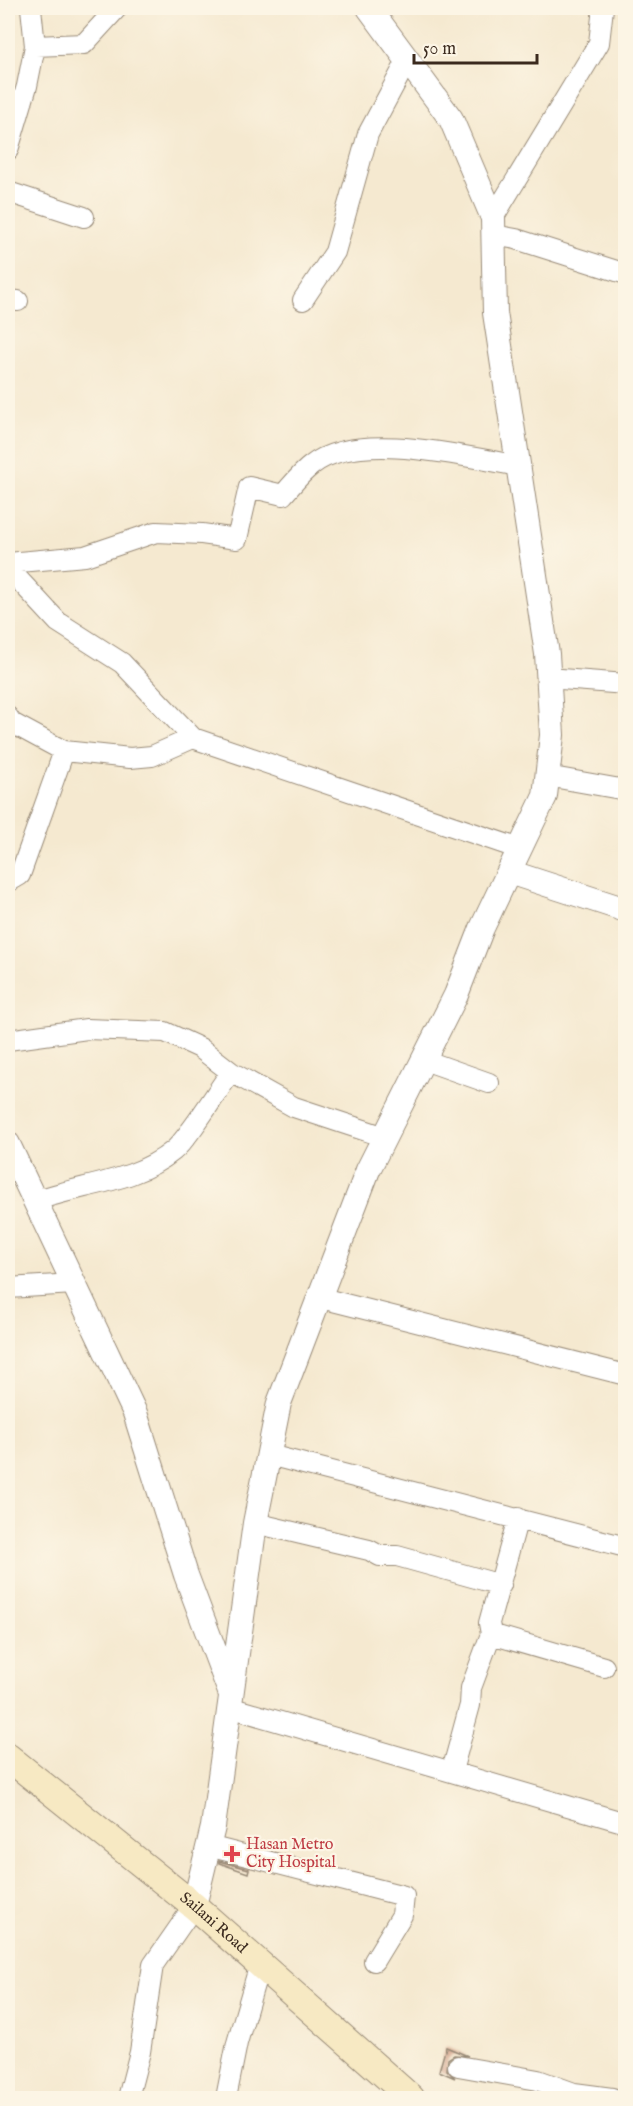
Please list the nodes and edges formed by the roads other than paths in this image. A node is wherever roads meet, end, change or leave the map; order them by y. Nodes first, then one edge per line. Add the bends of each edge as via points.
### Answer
1 (31, 8) edge
2 (117, 8) edge
3 (369, 8) edge
4 (603, 8) edge
5 (35, 46) junction
6 (407, 61) junction
7 (8, 149) edge
8 (8, 192) edge
9 (84, 217) dead end
10 (493, 227) junction
11 (626, 274) edge
12 (303, 300) dead end
13 (519, 466) junction
14 (8, 563) edge
15 (8, 568) edge
16 (548, 678) junction
17 (626, 684) edge
18 (8, 717) edge
19 (193, 738) junction
20 (64, 752) junction
21 (548, 776) junction
22 (626, 790) edge
23 (520, 849) junction
24 (509, 872) junction
25 (8, 882) edge
26 (626, 910) edge
27 (8, 1040) edge
28 (424, 1060) junction
29 (231, 1072) junction
30 (489, 1083) dead end
31 (385, 1137) junction
32 (8, 1144) edge
33 (35, 1201) junction
34 (74, 1284) junction
35 (8, 1288) edge
36 (321, 1298) junction
37 (626, 1375) edge
38 (269, 1455) junction
39 (518, 1518) junction
40 (255, 1523) junction
41 (626, 1547) edge
42 (501, 1585) junction
43 (490, 1634) junction
44 (604, 1668) dead end
45 (230, 1701) junction
46 (8, 1757) edge
47 (452, 1771) junction
48 (626, 1822) edge
49 (208, 1846) junction
50 (194, 1906) junction
51 (374, 1961) dead end
52 (260, 1964) junction
53 (458, 2066) dead end
54 (128, 2098) edge
55 (226, 2098) edge
56 (411, 2098) edge
57 (612, 2098) edge

1 - 5 street
2 - 5 street via 84,44
3 - 6 street
4 - 10 street via 599,43
5 - 7 street
6 - 10 street via 451,119
6 - 12 street via 368,134 334,252
8 - 9 street
10 - 11 street via 516,239
10 - 13 street via 495,313
13 - 14 street via 391,446 339,451 312,464 283,495 249,487 237,539 156,532 85,556
13 - 16 street
15 - 19 street via 58,622 122,663
16 - 17 street
16 - 21 street via 552,735
18 - 20 street
19 - 20 street via 152,756
19 - 23 street
20 - 25 street via 20,875
21 - 22 street
21 - 23 street via 545,796
23 - 24 street
24 - 26 street
24 - 28 street
27 - 29 street via 87,1029 165,1032 200,1048
28 - 30 street
28 - 31 street
29 - 31 street via 294,1107
29 - 33 street via 175,1150 140,1172
31 - 36 street via 368,1170
32 - 33 street
33 - 34 street
34 - 35 street
34 - 45 street via 135,1413
36 - 37 street
36 - 38 street via 279,1403
38 - 39 street
38 - 40 street
39 - 41 street
39 - 42 street
40 - 42 street
40 - 45 street
42 - 43 street via 489,1623
43 - 44 street
43 - 47 street via 471,1688
45 - 47 street
45 - 49 street
46 - 50 main road, Sailani Road
47 - 48 street
49 - 50 street
49 - 51 street via 404,1896 402,1915
50 - 52 main road, Sailani Road
50 - 54 street via 153,1965 140,2052
52 - 55 street
52 - 56 main road, Sailani Road
53 - 57 street

